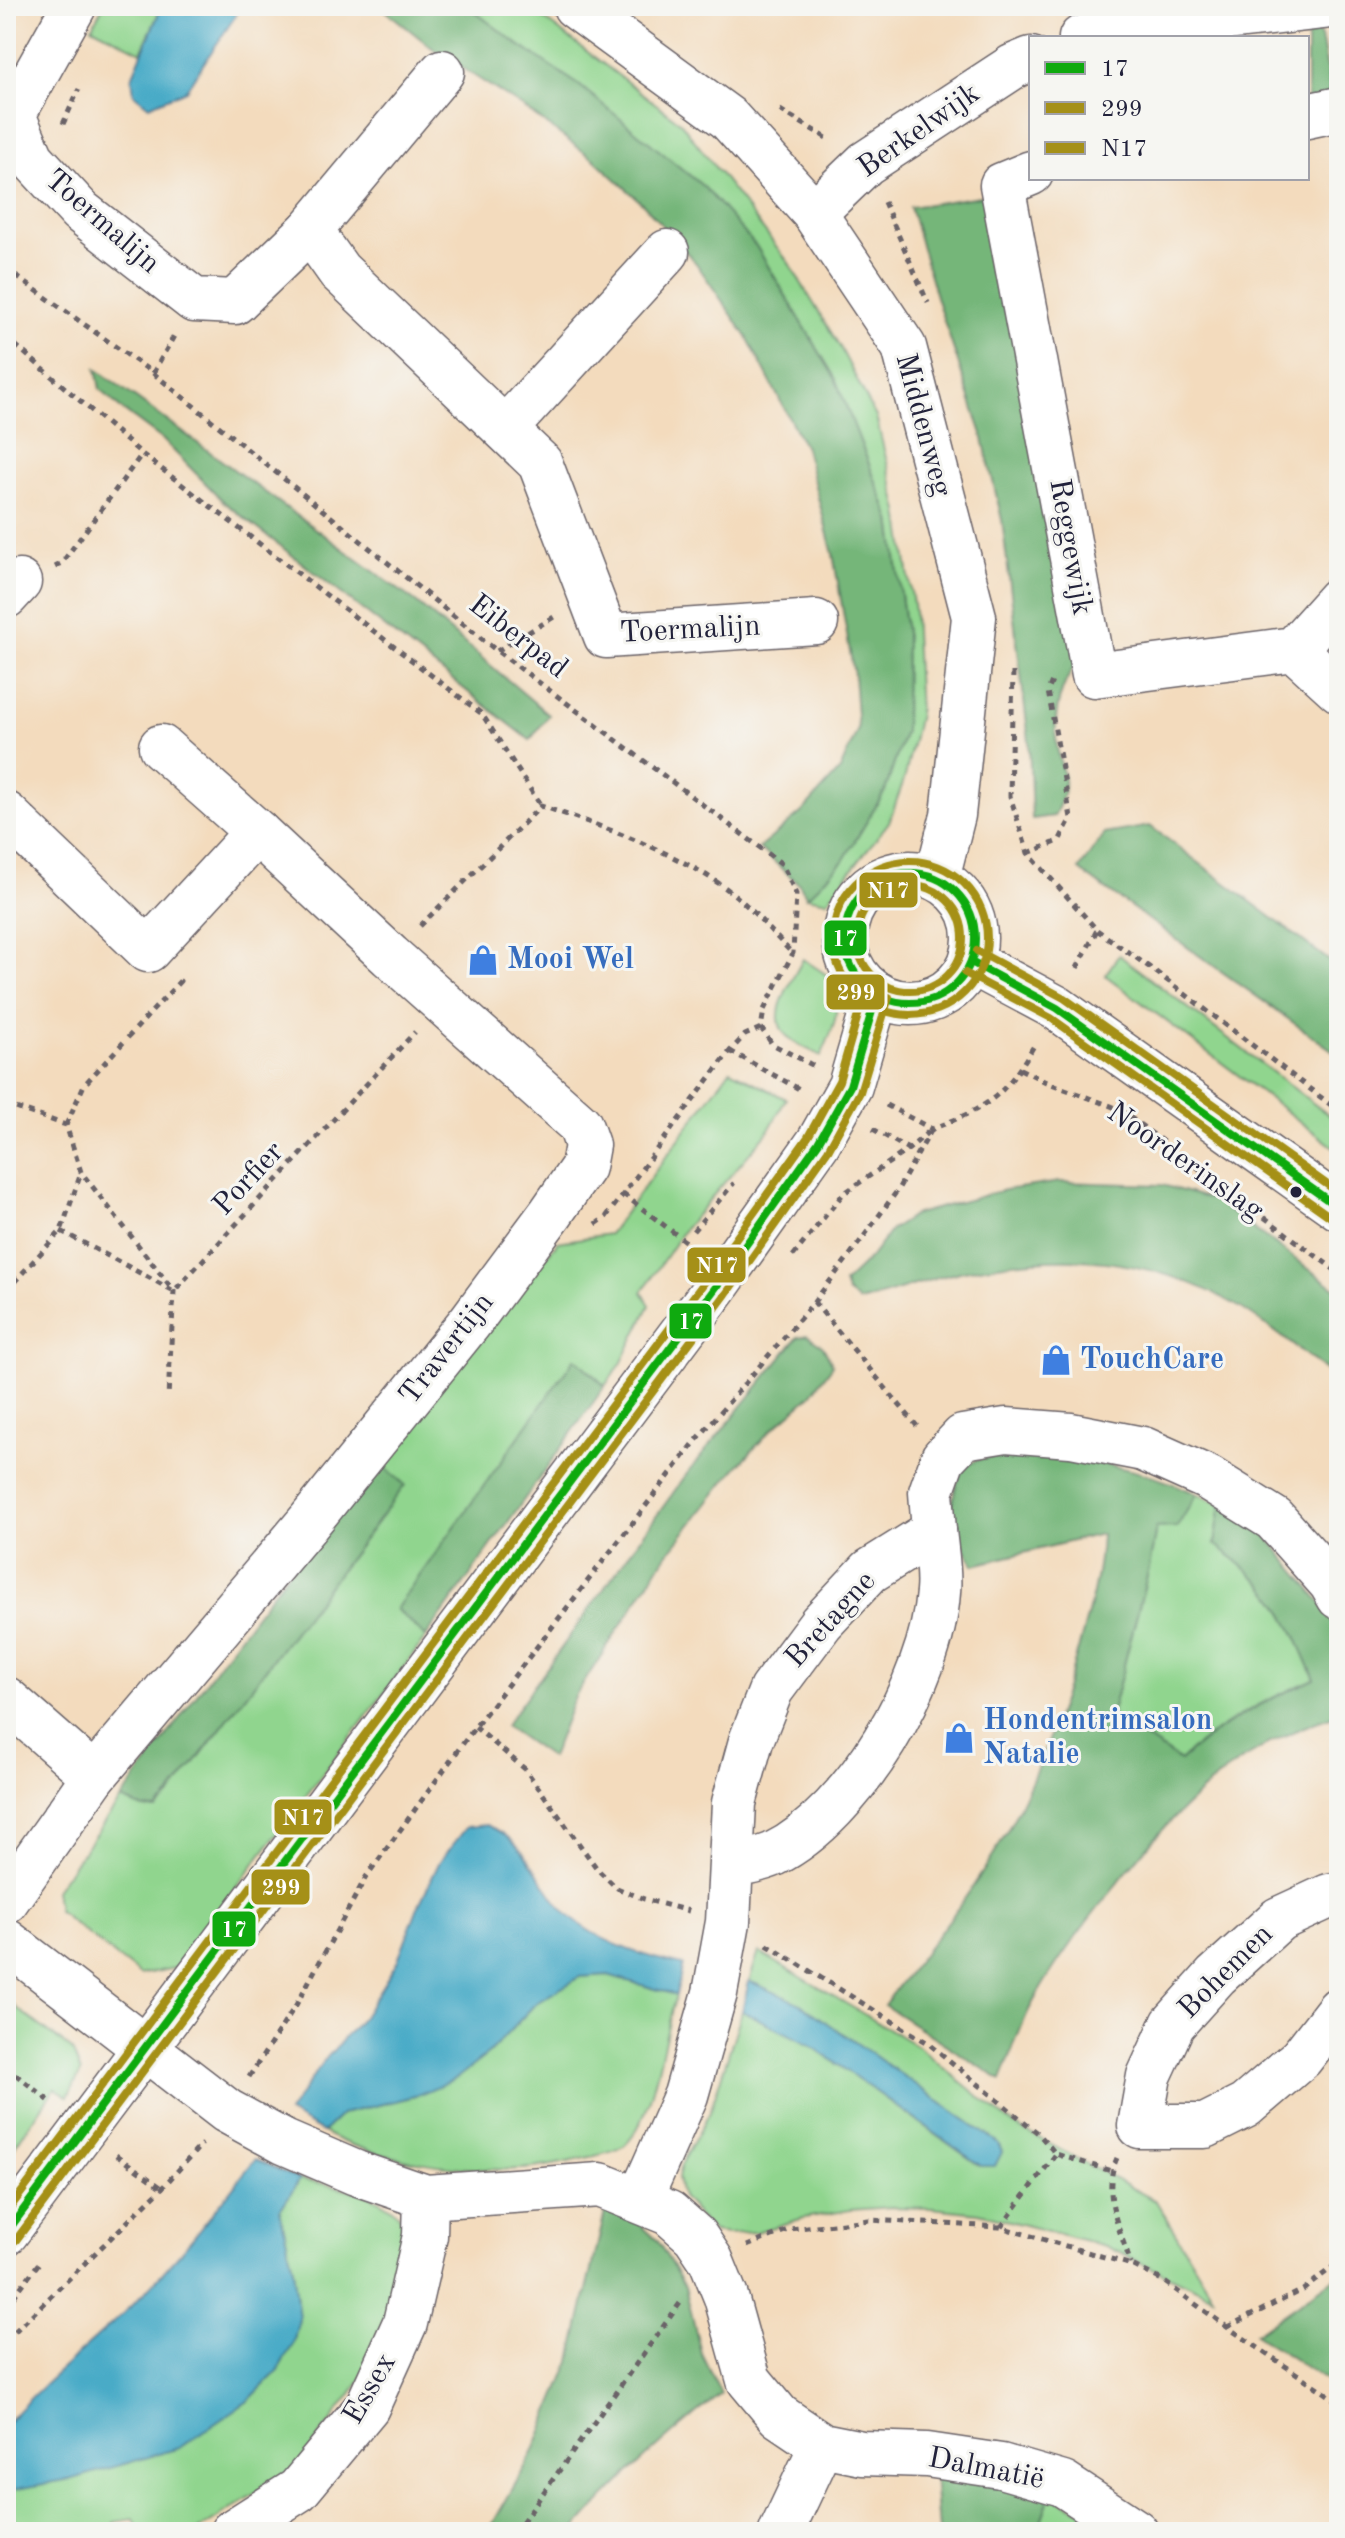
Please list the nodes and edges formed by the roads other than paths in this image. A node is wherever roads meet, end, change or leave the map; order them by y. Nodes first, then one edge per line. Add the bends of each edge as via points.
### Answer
1 (74, 6) edge
2 (575, 6) edge
3 (1332, 6) edge
4 (1125, 17) edge
5 (1085, 36) edge
6 (1029, 60) edge
7 (442, 72) dead end
8 (1339, 109) edge
9 (1309, 116) edge
10 (1029, 174) edge
11 (814, 213) junction
12 (310, 230) junction
13 (667, 252) dead end
14 (505, 429) junction
15 (1339, 599) edge
16 (816, 622) dead end
17 (1294, 649) junction
18 (1339, 690) edge
19 (161, 747) dead end
20 (6, 814) edge
21 (257, 832) junction
22 (937, 878) junction
23 (971, 962) junction
24 (877, 994) junction
25 (1339, 1208) edge
26 (934, 1531) junction
27 (1339, 1597) edge
28 (6, 1699) edge
29 (94, 1776) junction
30 (732, 1866) junction
31 (1339, 1894) edge
32 (6, 1901) edge
33 (6, 1941) edge
34 (1339, 2009) edge
35 (144, 2049) junction
36 (426, 2197) junction
37 (640, 2199) junction
38 (6, 2233) edge
39 (822, 2445) junction
40 (232, 2532) edge
41 (781, 2532) edge
42 (1136, 2532) edge

1 - 12 street, Toermalijn via 13,115 32,159 80,211 194,300 235,302
2 - 11 street, Middenweg via 728,118
3 - 4 street
4 - 5 street
6 - 11 street, Berkelwijk via 866,163
7 - 12 street, Toermalijn
8 - 9 street
10 - 17 street, Reggewijk via 1002,185 1094,675
11 - 22 street, Middenweg via 904,347 974,617 953,815
12 - 14 street, Toermalijn via 339,271
13 - 14 street
14 - 16 street, Toermalijn via 540,463 606,636
15 - 17 street
17 - 18 street
19 - 21 street, Travertijn
20 - 21 street via 148,950
21 - 29 street, Travertijn via 580,1125 587,1145 583,1167 470,1322
22 - 23 street via 971,913
22 - 24 street via 894,874 858,898 848,918 849,961
23 - 24 street via 948,991 931,999 913,1003
23 - 25 street, Noorderinslag via 1057,1008
24 - 35 street via 850,1086 818,1143 716,1287
26 - 27 street via 931,1492 943,1458 963,1437 1006,1430 1071,1435 1143,1449 1208,1478 1274,1519
26 - 30 street, Bretagne via 870,1571 821,1623 771,1690 734,1803
26 - 30 street via 938,1592 925,1657 861,1779 814,1828 772,1855
28 - 29 street
29 - 32 street, Travertijn
30 - 37 street, Bretagne via 715,1993 686,2095
31 - 34 street, Bohemen via 1279,1919 1173,2024 1149,2076 1140,2126 1205,2126 1245,2106 1301,2058
33 - 35 street
35 - 36 street via 227,2111 284,2142
35 - 38 street
36 - 37 street via 600,2185
36 - 40 street, Essex via 425,2236 405,2323 367,2407 298,2490
37 - 39 street via 669,2213 695,2236 726,2297 749,2380 779,2416
39 - 41 street
39 - 42 street, Dalmatië via 1001,2466 1063,2484

